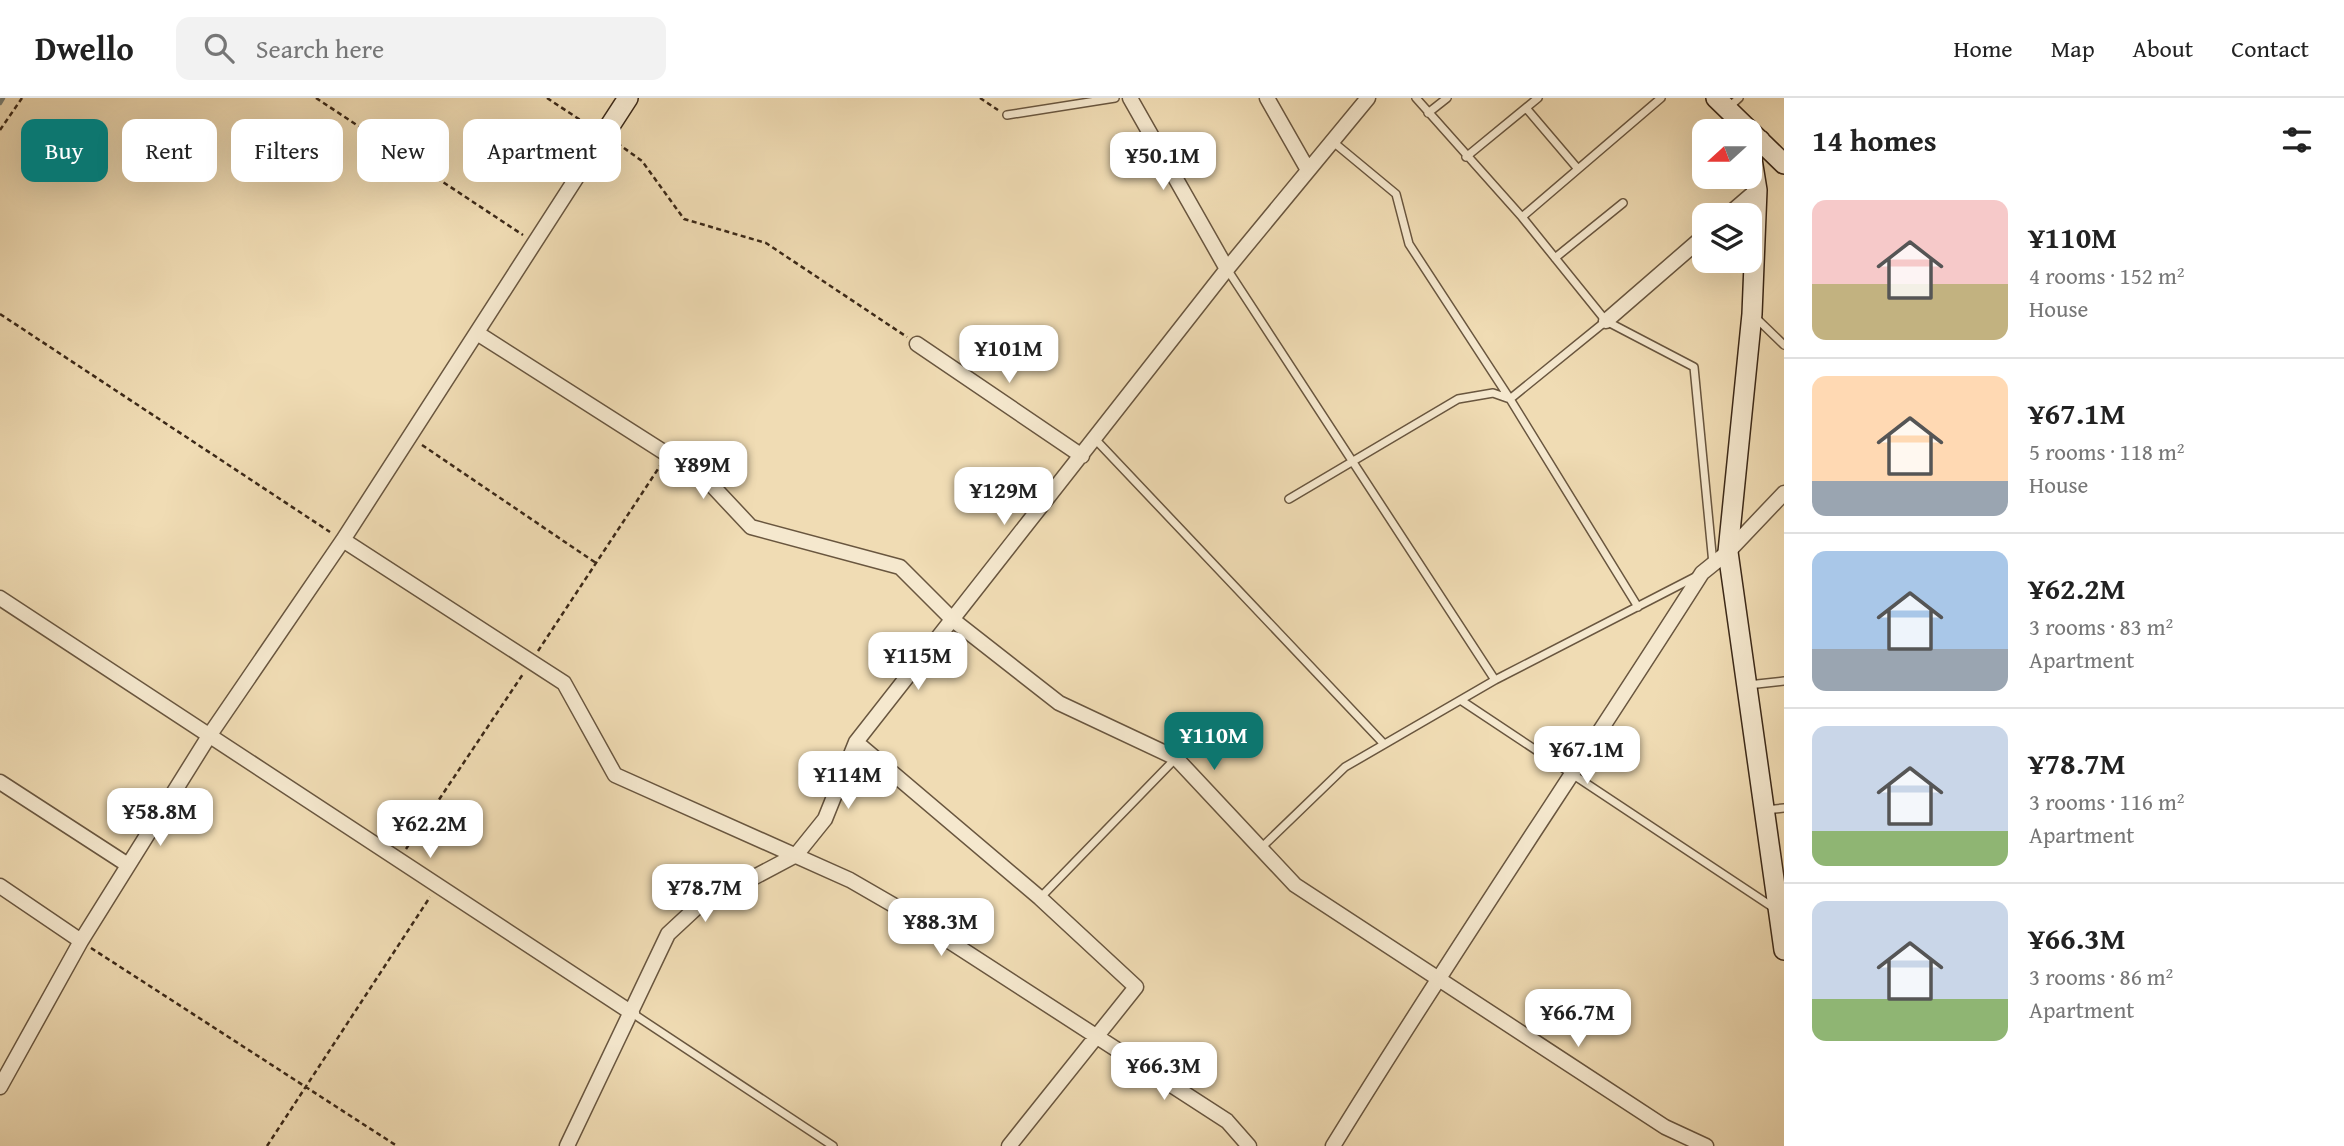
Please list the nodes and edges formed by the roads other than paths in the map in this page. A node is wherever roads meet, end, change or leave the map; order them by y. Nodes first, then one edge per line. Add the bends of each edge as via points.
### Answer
1 (628, 98) edge
2 (1115, 98) edge
3 (1130, 98) edge
4 (1267, 98) edge
5 (1368, 98) edge
6 (1416, 98) edge
7 (1447, 98) edge
8 (1538, 98) edge
9 (1661, 98) edge
10 (1728, 102) edge
11 (1525, 108) junction
12 (1428, 113) junction
13 (1007, 116) road end
14 (614, 119) edge
15 (1742, 119) edge
16 (1332, 141) junction
17 (1762, 143) edge
18 (1466, 157) junction
19 (1782, 159) edge
20 (1578, 169) junction
21 (1308, 170) junction
22 (574, 182) edge
23 (1757, 190) joint
24 (1623, 203) dead end
25 (1742, 203) edge
26 (1522, 217) junction
27 (1692, 246) edge
28 (1555, 258) junction
29 (1227, 269) junction
30 (1752, 314) junction
31 (1606, 320) junction
32 (477, 333) junction
33 (917, 344) road end
34 (1784, 345) edge
35 (1510, 399) junction
36 (1095, 439) junction
37 (1082, 456) junction
38 (1353, 462) junction
39 (1784, 493) edge
40 (1289, 499) dead end
41 (1784, 508) edge
42 (1768, 511) junction
43 (343, 540) junction
44 (1714, 563) junction
45 (0, 598) edge
46 (1638, 607) junction
47 (953, 620) junction
48 (1495, 680) junction
49 (1784, 681) edge
50 (1748, 685) junction
51 (1462, 701) junction
52 (209, 736) junction
53 (856, 742) junction
54 (1384, 744) junction
55 (1177, 758) junction
56 (1572, 777) junction
57 (0, 782) edge
58 (1784, 808) edge
59 (1764, 810) junction
60 (1262, 847) junction
61 (796, 855) junction
62 (128, 864) junction
63 (1778, 871) edge
64 (0, 886) edge
65 (1040, 898) junction
66 (1778, 910) junction
67 (80, 941) junction
68 (1784, 950) edge
69 (1437, 976) junction
70 (632, 1013) junction
71 (1097, 1038) junction
72 (0, 1087) edge
73 (566, 1146) edge
74 (833, 1146) edge
75 (1009, 1146) edge
76 (1249, 1146) edge
77 (1333, 1146) edge
78 (1706, 1146) edge

1 - 14 street
2 - 13 lane
3 - 29 street
4 - 21 street
5 - 16 street
6 - 12 lane
7 - 12 lane
8 - 11 lane
9 - 20 lane
10 - 15 street
11 - 18 lane
11 - 20 lane
12 - 18 lane
16 - 21 street
16 - 35 lane via 1396,194 1409,244
17 - 19 street
18 - 26 lane
20 - 26 lane
21 - 29 street
22 - 32 street
23 - 25 street
23 - 30 street
24 - 28 lane
26 - 28 lane
27 - 31 street
28 - 31 lane
29 - 36 street
29 - 38 lane
30 - 34 lane
30 - 44 street
31 - 35 lane
31 - 44 lane via 1694,367
32 - 43 street
32 - 47 street via 706,479 751,527 900,567
33 - 37 street
35 - 38 lane via 1493,393 1458,400
35 - 46 lane
36 - 37 street
36 - 54 lane
37 - 47 street
38 - 40 lane
38 - 48 lane
39 - 42 street
41 - 42 street
42 - 44 street
43 - 52 street
43 - 61 street via 564,684 615,775
44 - 46 lane
44 - 50 street
44 - 56 street
45 - 52 street
46 - 48 lane
47 - 53 street
47 - 55 street via 1059,703
48 - 51 lane
49 - 50 lane
50 - 59 street
51 - 54 lane
51 - 56 lane
52 - 62 street
52 - 70 street
53 - 61 street via 825,819
53 - 65 street
54 - 60 lane via 1345,767
55 - 60 street
55 - 65 lane
56 - 66 lane
56 - 69 street
57 - 62 street
58 - 59 lane
59 - 63 street
60 - 69 street via 1295,885
61 - 70 street via 696,908 668,934
61 - 71 street via 895,905
62 - 67 street
63 - 66 street
64 - 67 street
65 - 71 street via 1136,987
66 - 68 street
67 - 72 street
69 - 77 street
69 - 78 street via 1665,1127
70 - 73 street
70 - 74 lane
71 - 75 street
71 - 76 street via 1227,1121

